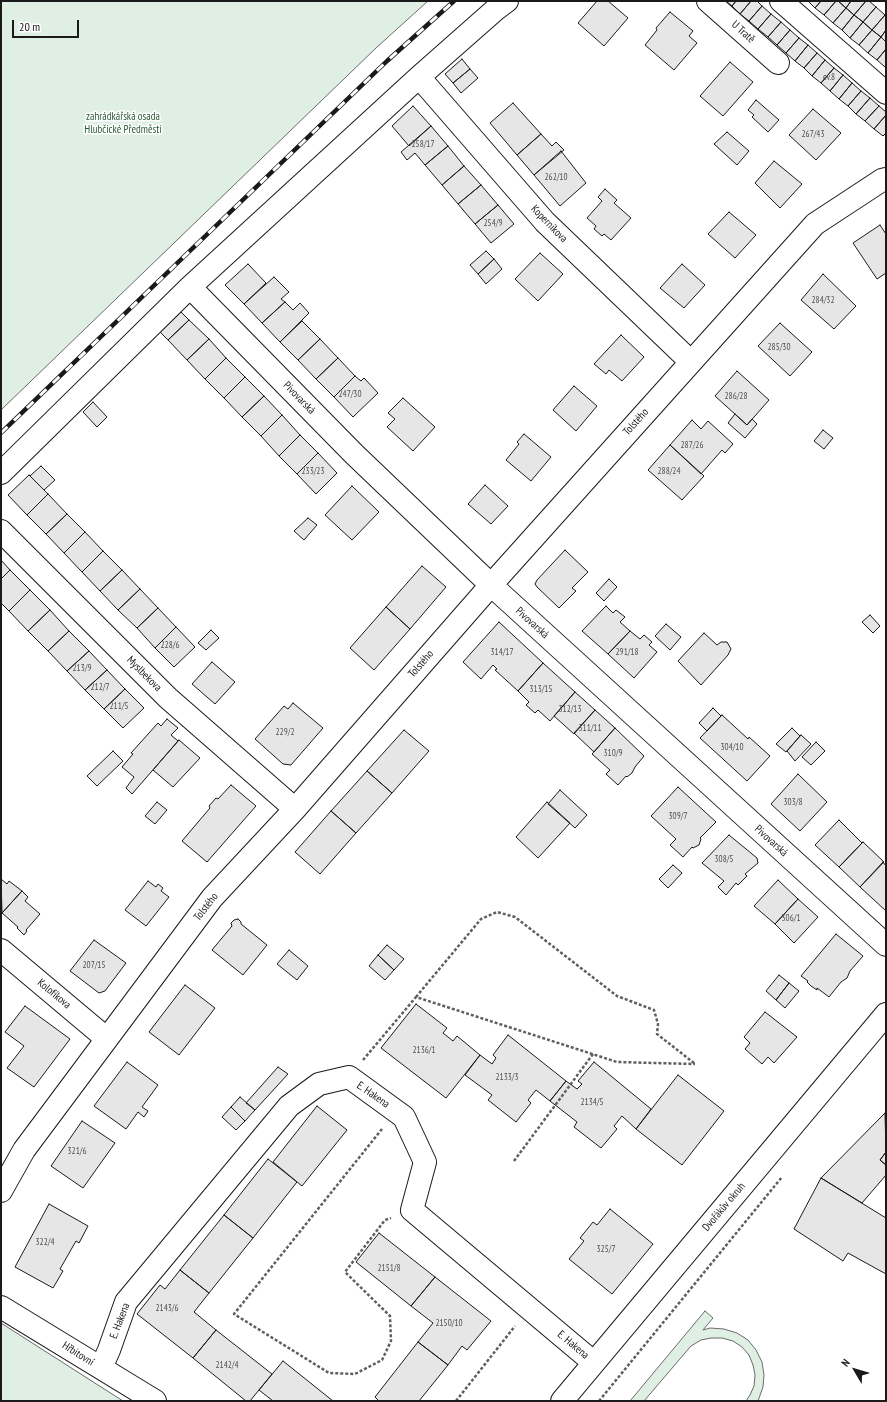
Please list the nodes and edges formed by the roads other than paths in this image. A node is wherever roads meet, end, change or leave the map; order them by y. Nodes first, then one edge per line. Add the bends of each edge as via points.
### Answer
1 (507, 1) edge
2 (708, 1) edge
3 (781, 1) edge
4 (778, 63) dead end
5 (419, 77) junction
6 (886, 92) edge
7 (886, 179) edge
8 (190, 287) junction
9 (690, 361) junction
10 (1, 473) edge
11 (1, 531) edge
12 (491, 585) junction
13 (295, 808) junction
14 (886, 945) edge
15 (1, 950) edge
16 (886, 1014) edge
17 (107, 1039) junction
18 (1, 1191) edge
19 (1, 1307) edge
20 (593, 1362) junction
21 (101, 1368) junction
22 (155, 1401) edge
23 (562, 1401) edge

1 - 5 street
2 - 4 street, U Tratě
3 - 6 street
5 - 8 street
5 - 9 street, Koperníkova via 545,222
7 - 9 street, Tolstého via 815,224
8 - 10 street
8 - 12 street, Pivovarská via 354,454
9 - 12 street, Tolstého
11 - 13 street, Myslbekova via 168,698
12 - 13 street, Tolstého
12 - 14 street, Pivovarská
13 - 17 street, Tolstého via 212,898
15 - 17 street, Kolofíkova
16 - 20 street, Dvořákův okruh
17 - 18 street, Tolstého via 24,1150
19 - 21 street, Hřbitovní
20 - 21 street, E. Hakena via 412,1210 425,1162 404,1117 349,1077 319,1084 290,1106 126,1302
20 - 23 street, Dvořákův okruh
21 - 22 street, Hřbitovní

